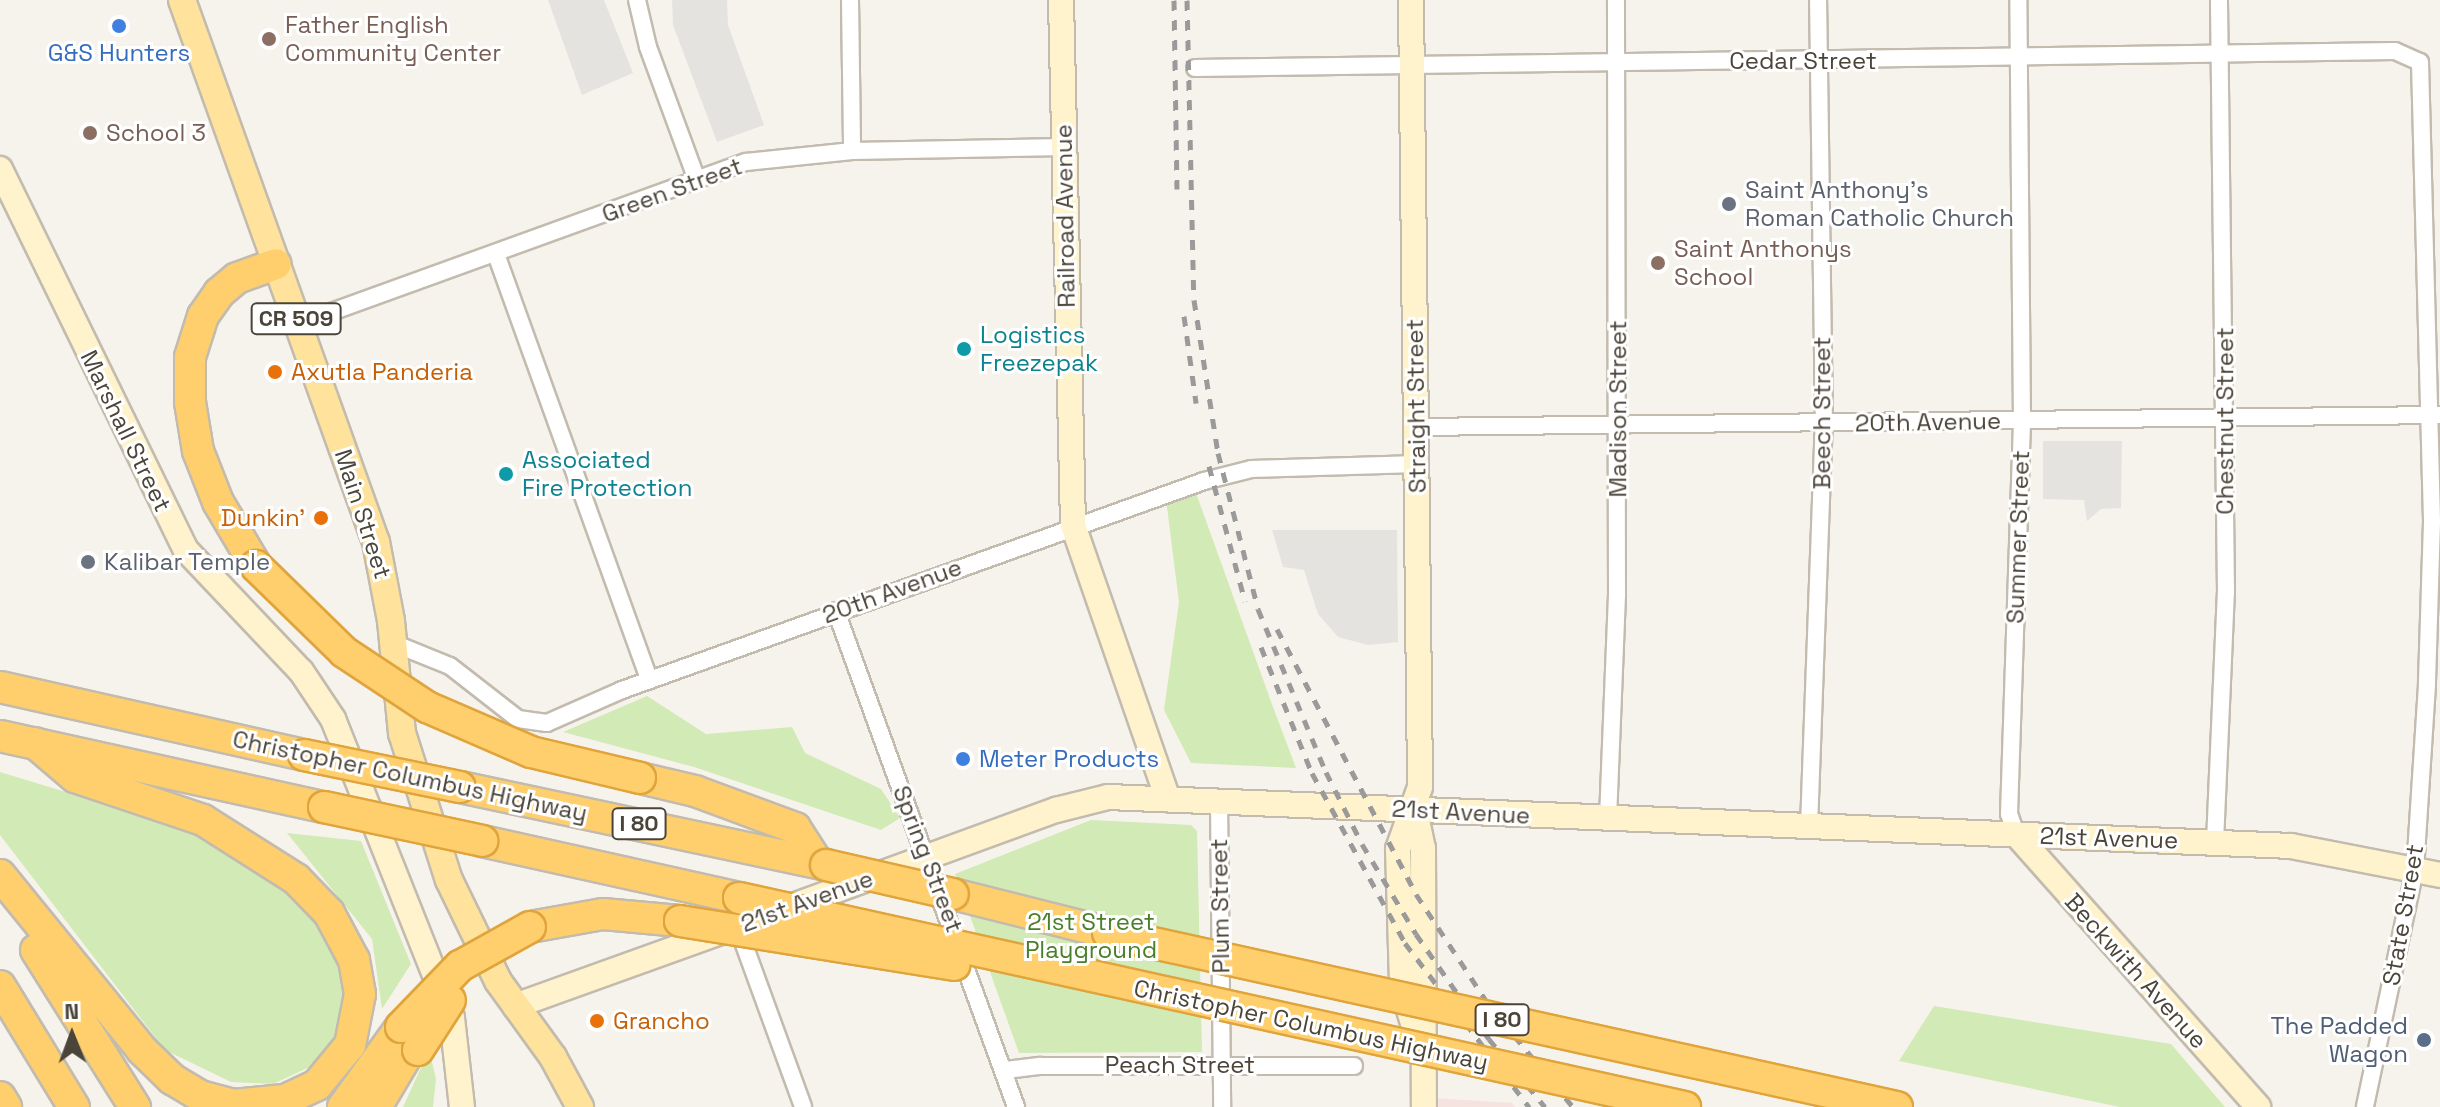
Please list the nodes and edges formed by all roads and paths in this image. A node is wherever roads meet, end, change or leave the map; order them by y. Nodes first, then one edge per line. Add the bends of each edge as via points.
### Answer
1 (182, 0) edge
2 (637, 0) edge
3 (850, 0) edge
4 (1061, 0) edge
5 (1411, 0) edge
6 (1616, 0) edge
7 (1818, 0) edge
8 (2018, 0) edge
9 (2219, 0) edge
10 (2411, 53) joint
11 (2221, 55) junction
12 (2019, 59) junction
13 (1818, 61) junction
14 (1617, 62) junction
15 (1412, 63) junction
16 (1195, 68) dead end
17 (1064, 147) junction
18 (852, 151) junction
19 (0, 169) edge
20 (697, 180) junction
21 (496, 254) junction
22 (276, 264) junction
23 (298, 324) junction
24 (2434, 416) edge
25 (2226, 419) junction
26 (2022, 420) junction
27 (1824, 425) junction
28 (1618, 426) junction
29 (1416, 427) junction
30 (1418, 464) junction
31 (1073, 525) junction
32 (836, 611) junction
33 (393, 643) junction
34 (649, 680) junction
35 (8, 685) edge
36 (0, 736) edge
37 (35, 743) junction
38 (1168, 799) junction
39 (1219, 801) junction
40 (1415, 811) junction
41 (1608, 819) junction
42 (1809, 827) junction
43 (2016, 834) junction
44 (2215, 842) junction
45 (927, 856) junction
46 (822, 863) junction
47 (2415, 869) junction
48 (0, 875) edge
49 (2440, 875) edge
50 (0, 901) edge
51 (738, 913) junction
52 (531, 930) junction
53 (0, 986) edge
54 (515, 1006) junction
55 (1276, 1017) junction
56 (411, 1041) junction
57 (1222, 1064) junction
58 (1354, 1066) dead end
59 (1006, 1070) junction
60 (0, 1097) edge
61 (6, 1107) edge
62 (74, 1107) edge
63 (135, 1107) edge
64 (343, 1107) edge
65 (376, 1107) edge
66 (396, 1107) edge
67 (462, 1107) edge
68 (580, 1107) edge
69 (803, 1107) edge
70 (1016, 1107) edge
71 (1222, 1107) edge
72 (1424, 1107) edge
73 (1685, 1107) edge
74 (1897, 1107) edge
75 (2258, 1107) edge
76 (2365, 1107) edge

1 - 22 main road, Main Street / CR 509
2 - 20 street via 648,47
3 - 18 street
4 - 17 street, Railroad Avenue
5 - 15 street, Straight Street
6 - 14 street, Madison Street
7 - 13 street, Beech Street
8 - 12 street, Summer Street
9 - 11 street, Chestnut Street
10 - 11 street, Cedar Street
10 - 24 street, State Street via 2424,69
11 - 12 street, Cedar Street
11 - 25 street, Chestnut Street
12 - 13 street, Cedar Street
12 - 26 street, Summer Street
13 - 14 street, Cedar Street
13 - 27 street, Beech Street
14 - 15 street, Cedar Street
14 - 28 street, Madison Street
15 - 16 street, Cedar Street
15 - 29 street, Straight Street
17 - 18 street, Green Street
17 - 31 street, Railroad Avenue
18 - 20 street, Green Street via 746,162
19 - 67 street, Marshall Street via 186,550 301,671 333,719 452,1018
20 - 21 street, Green Street
21 - 23 street, Green Street
21 - 34 street
22 - 23 main road, Main Street / CR 509
22 - 46 highway, bridge via 237,278 219,293 203,316 190,357 198,451 218,502 256,566 344,652 427,707 531,752 695,791 795,828
23 - 33 main road, Main Street / CR 509 via 378,550
24 - 25 street, 20th Avenue
24 - 47 street, State Street
25 - 26 street, 20th Avenue
25 - 44 street, Chestnut Street via 2226,592
26 - 27 street, 20th Avenue
26 - 43 street, Summer Street via 2009,814
27 - 28 street, 20th Avenue
27 - 42 street, Beech Street
28 - 29 street, 20th Avenue
28 - 41 street, Madison Street
29 - 30 street, Straight Street
30 - 31 street, 20th Avenue via 1251,469
30 - 40 street, Straight Street via 1420,787
31 - 32 street, 20th Avenue
31 - 38 street, Railroad Avenue
32 - 34 street, 20th Avenue
32 - 45 street, Spring Street
33 - 34 street, 20th Avenue via 450,666 505,711 533,724 562,720
33 - 54 main road, Main Street / CR 509 via 412,771 449,880 475,939
35 - 46 highway, Christopher Columbus Highway / I 80, bridge via 304,755
36 - 37 highway, Christopher Columbus Highway / I 80
37 - 48 highway via 75,777 203,820 296,879 329,913 354,960 360,994 350,1045 317,1085 285,1100 233,1105 200,1096 172,1079 142,1050
37 - 51 highway, Christopher Columbus Highway / I 80, bridge via 482,841
38 - 39 street, 21st Avenue
38 - 45 street, 21st Avenue via 1079,802
39 - 40 street, 21st Avenue
39 - 57 street, Plum Street
40 - 41 street, 21st Avenue
40 - 72 street, Straight Street via 1423,848
41 - 42 street, 21st Avenue
42 - 43 street, 21st Avenue
43 - 44 street, 21st Avenue
43 - 75 street, Beckwith Avenue
44 - 47 street, 21st Avenue via 2328,849
45 - 51 street, 21st Avenue
45 - 59 street, Spring Street
46 - 74 highway, Christopher Columbus Highway / I 80, bridge via 1123,936
47 - 49 street, 21st Avenue
47 - 76 street, State Street
50 - 63 highway via 79,1011
51 - 54 street, 21st Avenue
51 - 55 highway, Christopher Columbus Highway / I 80, bridge
51 - 69 street
52 - 55 highway, bridge via 603,914 680,921
52 - 56 highway, bridge via 488,964
52 - 56 highway, bridge via 460,966
53 - 62 highway
54 - 68 main road, Main Street / CR 509 via 553,1057
55 - 73 highway, Christopher Columbus Highway / I 80, bridge
56 - 64 highway
56 - 65 highway
56 - 66 highway
57 - 58 street, Peach Street
57 - 59 street, Peach Street
57 - 71 street, Plum Street
59 - 70 street, Spring Street
60 - 61 highway

